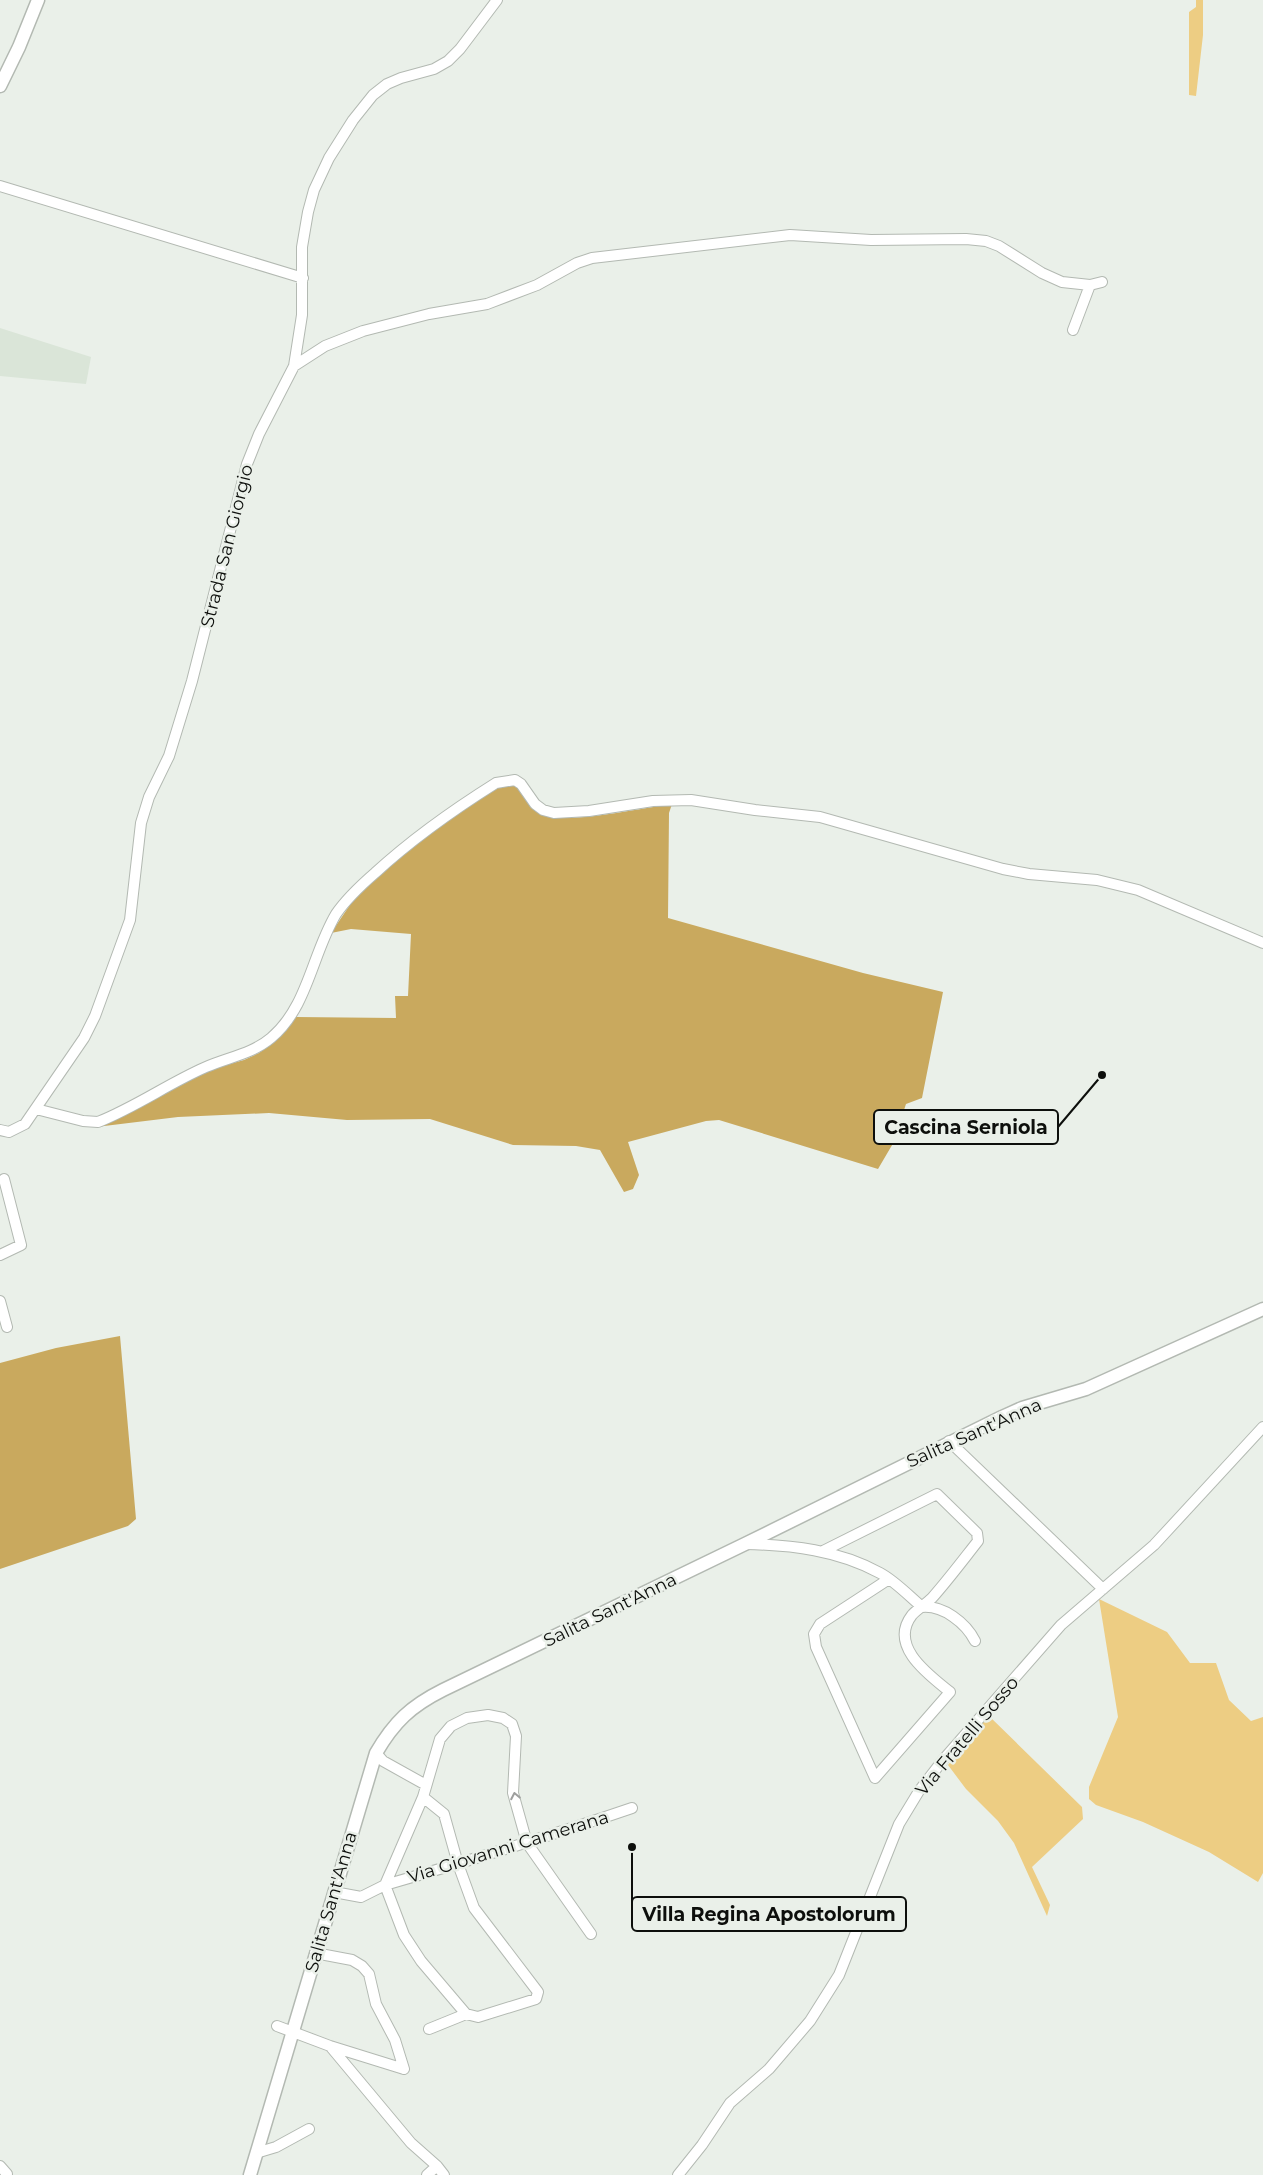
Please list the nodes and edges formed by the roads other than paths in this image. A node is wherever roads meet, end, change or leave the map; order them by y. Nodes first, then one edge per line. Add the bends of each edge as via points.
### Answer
1 (38, 0) edge
2 (497, 0) edge
3 (0, 86) edge
4 (0, 186) edge
5 (303, 282) junction
6 (1102, 282) dead end
7 (1090, 285) junction
8 (1073, 330) dead end
9 (294, 366) junction
10 (1263, 943) edge
11 (36, 1109) junction
12 (0, 1130) edge
13 (4, 1179) dead end
14 (0, 1255) edge
15 (0, 1301) edge
16 (1263, 1309) edge
17 (7, 1327) dead end
18 (1263, 1427) edge
19 (949, 1442) junction
20 (745, 1544) junction
21 (823, 1551) junction
22 (889, 1579) junction
23 (1104, 1589) junction
24 (922, 1607) junction
25 (975, 1641) dead end
26 (376, 1753) junction
27 (426, 1785) junction
28 (423, 1797) junction
29 (632, 1808) dead end
30 (527, 1844) junction
31 (458, 1864) junction
32 (385, 1885) junction
33 (334, 1892) junction
34 (591, 1934) dead end
35 (316, 1953) junction
36 (466, 2014) junction
37 (276, 2026) dead end
38 (430, 2029) dead end
39 (293, 2031) junction
40 (330, 2046) junction
41 (309, 2129) dead end
42 (256, 2153) junction
43 (0, 2166) edge
44 (437, 2166) junction
45 (7, 2174) edge
46 (250, 2175) edge
47 (427, 2175) edge
48 (444, 2175) edge
49 (678, 2175) edge

1 - 3 street
2 - 5 street, Strada San Giorgio via 448,61 434,69 387,84 373,95 353,120 314,190 302,247
4 - 5 street
5 - 9 street, Strada San Giorgio via 299,345
6 - 7 street
7 - 8 street
7 - 9 street via 1062,282 1042,274 986,241 871,240 790,235 592,258 537,286 487,304 428,314 364,331 325,346
9 - 11 street, Strada San Giorgio via 247,464 192,682 169,756 149,798 141,824 130,920 95,1016
10 - 11 street via 1120,884 1003,869 820,817 673,799 554,813 535,804 521,784 507,780 496,783 428,828 351,894 336,916 294,1010 272,1037 257,1048 206,1067 98,1122
11 - 12 street, Strada San Giorgio via 25,1124 8,1132
13 - 14 street via 21,1245
15 - 17 street
16 - 19 street, Salita Sant'Anna via 1096,1385 1022,1408
18 - 23 street, Via Fratelli Sosso via 1154,1545
19 - 20 street, Salita Sant'Anna
19 - 23 street
20 - 21 street
20 - 26 street, Salita Sant'Anna via 420,1702 388,1733
21 - 22 street
21 - 24 street via 937,1494 978,1533 978,1541
22 - 24 street
22 - 24 street via 820,1624 814,1634 816,1647 875,1778 950,1692 912,1658 907,1647 906,1624
23 - 49 street, Via Fratelli Sosso via 1061,1626 919,1791 888,1848 839,1975 810,2021 769,2069 730,2103
24 - 25 street via 933,1606 942,1610 970,1631
26 - 27 street via 383,1761
26 - 33 street, Salita Sant'Anna
27 - 28 street
30 -> 27 street via 513,1792 516,1736 512,1724 503,1718 488,1714 467,1718 451,1726 440,1739
28 - 31 street via 444,1814
28 - 32 street
29 - 30 street, Via Giovanni Camerana
30 - 31 street, Via Giovanni Camerana
30 - 34 street
31 - 32 street, Via Giovanni Camerana
31 - 36 street via 474,1908 538,1992 536,1999 478,2017
32 - 33 street, Via Giovanni Camerana via 361,1897
32 - 36 street via 404,1935 421,1961
33 - 35 street, Salita Sant'Anna
35 - 39 street, Salita Sant'Anna
35 - 40 street via 352,1960 369,1974 376,2004 395,2040 404,2069
36 - 38 street
37 - 39 street
39 - 40 street
39 - 42 street, Salita Sant'Anna
40 - 44 street via 411,2143
41 - 42 street via 276,2147
42 - 46 street, Salita Sant'Anna
43 - 45 street
44 - 47 street
44 - 48 street

